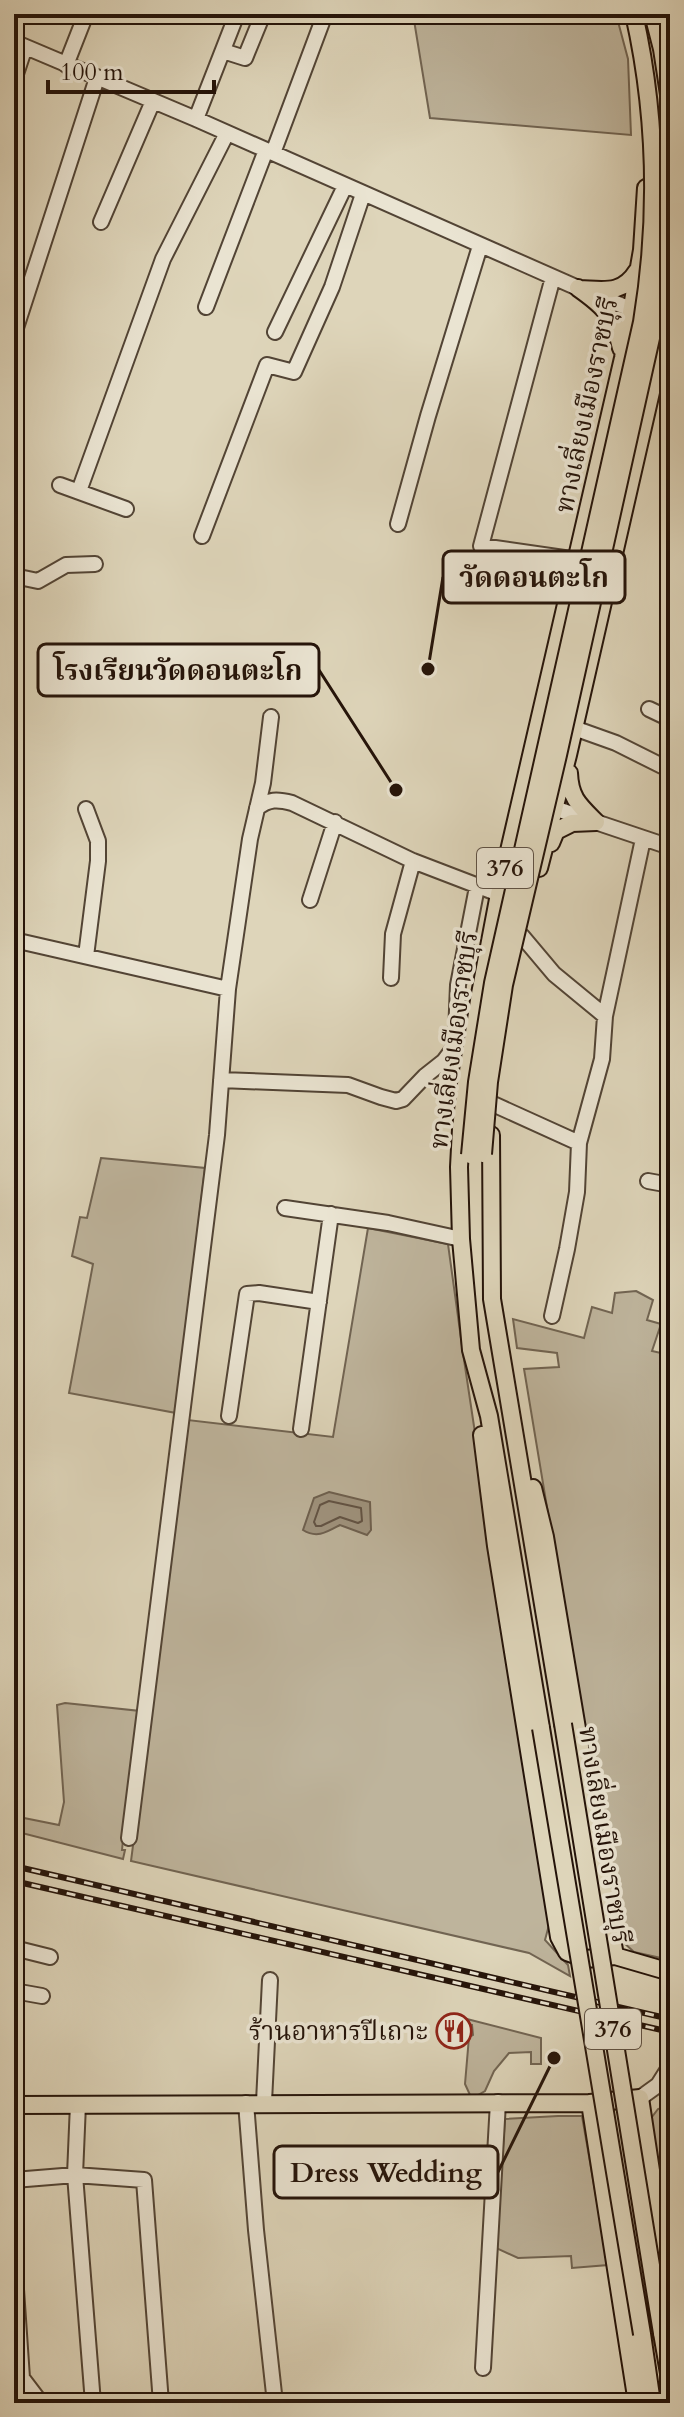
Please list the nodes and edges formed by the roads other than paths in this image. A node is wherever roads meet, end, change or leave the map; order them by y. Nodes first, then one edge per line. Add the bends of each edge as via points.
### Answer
1 (86, 14) edge
2 (237, 14) edge
3 (263, 14) edge
4 (325, 14) edge
5 (626, 14) edge
6 (634, 14) edge
7 (645, 14) edge
8 (653, 14) edge
9 (20, 44) edge
10 (223, 51) junction
11 (66, 65) junction
12 (97, 78) junction
13 (14, 80) edge
14 (153, 101) junction
15 (670, 101) edge
16 (196, 119) junction
17 (227, 133) junction
18 (269, 152) junction
19 (345, 186) junction
20 (363, 194) junction
21 (101, 222) dead end
22 (480, 246) junction
23 (638, 268) junction
24 (553, 277) junction
25 (578, 288) junction
26 (206, 307) dead end
27 (631, 310) junction
28 (669, 318) edge
29 (275, 332) dead end
30 (14, 334) edge
31 (665, 352) edge
32 (623, 358) junction
33 (60, 485) dead end
34 (79, 491) junction
35 (126, 509) dead end
36 (398, 524) dead end
37 (202, 536) dead end
38 (578, 560) junction
39 (95, 564) dead end
40 (14, 576) edge
41 (649, 709) dead end
42 (271, 717) dead end
43 (670, 719) edge
44 (574, 728) junction
45 (568, 755) junction
46 (662, 766) dead end
47 (522, 797) junction
48 (257, 808) junction
49 (86, 809) dead end
50 (555, 809) junction
51 (335, 822) junction
52 (596, 822) junction
53 (643, 839) junction
54 (670, 847) edge
55 (413, 861) junction
56 (539, 869) junction
57 (477, 887) junction
58 (499, 894) junction
59 (310, 900) dead end
60 (522, 936) junction
61 (14, 940) edge
62 (86, 956) junction
63 (391, 978) dead end
64 (228, 989) junction
65 (605, 1016) junction
66 (221, 1080) junction
67 (493, 1104) junction
68 (579, 1143) junction
69 (476, 1155) junction
70 (648, 1181) dead end
71 (670, 1185) edge
72 (285, 1208) dead end
73 (331, 1214) junction
74 (461, 1239) junction
75 (492, 1299) junction
76 (319, 1302) junction
77 (552, 1316) dead end
78 (471, 1350) junction
79 (501, 1358) junction
80 (229, 1416) dead end
81 (489, 1416) junction
82 (301, 1429) dead end
83 (129, 1838) dead end
84 (14, 1948) edge
85 (615, 1956) junction
86 (50, 1957) dead end
87 (670, 1972) edge
88 (270, 1980) dead end
89 (14, 1991) edge
90 (42, 1996) dead end
91 (670, 2066) edge
92 (664, 2089) edge
93 (640, 2098) junction
94 (264, 2102) junction
95 (498, 2102) junction
96 (246, 2103) junction
97 (590, 2103) junction
98 (78, 2104) junction
99 (14, 2105) edge
100 (75, 2175) junction
101 (14, 2180) edge
102 (14, 2260) edge
103 (670, 2296) edge
104 (483, 2368) dead end
105 (670, 2379) edge
106 (14, 2399) edge
107 (20, 2403) edge
108 (41, 2403) edge
109 (93, 2403) edge
110 (161, 2403) edge
111 (275, 2403) edge
112 (637, 2403) edge
113 (652, 2403) edge

1 - 11 street
2 - 10 street
3 - 10 street via 245,58
4 - 18 street
5 - 23 main road, ทางเลี่ยงเมืองราชบุรี / 376 via 643,117 646,194
6 - 69 main road, ทางเลี่ยงเมืองราชบุรี / 376, bridge via 654,160 648,288 493,983 479,1060
7 - 69 main road, ทางเลี่ยงเมืองราชบุรี / 376, bridge via 665,160 664,240 653,329 504,985
8 - 15 main road
9 - 11 street
9 - 13 street
10 - 16 street
11 - 12 street
12 - 14 street
12 - 30 street
14 - 16 street
14 - 21 street
16 - 17 street
17 - 18 street
17 - 34 street via 163,259
18 - 19 street
18 - 26 street
19 - 20 street
19 - 29 street
20 - 22 street
20 - 37 street via 332,287 294,372 267,365
22 - 24 street
22 - 36 street
23 - 25 main road via 622,288
23 - 27 main road, ทางเลี่ยงเมืองราชบุรี / 376
24 - 25 street
24 - 38 street via 481,546
25 - 27 street
25 - 32 main road via 612,317
27 - 28 street
27 - 32 main road, ทางเลี่ยงเมืองราชบุรี / 376
28 - 31 main road, ทางเลี่ยงเมืองราชบุรี / 376
31 - 44 main road, ทางเลี่ยงเมืองราชบุรี / 376
32 - 38 main road, ทางเลี่ยงเมืองราชบุรี / 376
33 - 34 street
34 - 35 street
38 - 47 main road, ทางเลี่ยงเมืองราชบุรี / 376
39 - 40 street via 66,565 38,581
41 - 43 street
42 - 48 street
44 - 45 main road, ทางเลี่ยงเมืองราชบุรี / 376
44 - 46 street
45 - 50 main road, ทางเลี่ยงเมืองราชบุรี / 376
45 - 52 main road via 570,791
47 - 50 street
47 - 58 main road, ทางเลี่ยงเมืองราชบุรี / 376
48 - 51 street via 278,799
48 - 64 street
49 - 62 street via 98,841 98,861
50 - 52 street
50 - 56 main road, ทางเลี่ยงเมืองราชบุรี / 376
51 - 55 street
51 - 59 street
52 - 53 street
52 - 56 main road via 572,823 556,831
53 - 54 street
53 - 65 street
55 - 57 street
55 - 63 street via 393,934
56 - 60 main road, ทางเลี่ยงเมืองราชบุรี / 376
57 - 58 street
57 - 66 street via 458,985 453,1049 403,1099 348,1085
58 - 74 main road, ทางเลี่ยงเมืองราชบุรี / 376 via 466,1084 459,1167
60 - 65 street via 554,974
60 - 67 main road, ทางเลี่ยงเมืองราชบุรี / 376
61 - 62 street
62 - 64 street
64 - 66 street
65 - 68 street via 602,1059
66 - 83 street
67 - 68 street
67 - 75 main road, ทางเลี่ยงเมืองราชบุรี / 376
68 - 77 street via 577,1192
69 - 75 main road, ทางเลี่ยงเมืองราชบุรี / 376
69 - 81 main road, ทางเลี่ยงเมืองราชบุรี / 376 via 472,1260
70 - 71 street
72 - 73 street
73 - 74 street
73 - 76 street
74 - 78 main road, ทางเลี่ยงเมืองราชบุรี / 376
75 - 79 main road, ทางเลี่ยงเมืองราชบุรี / 376
76 - 80 street via 247,1294
76 - 82 street
78 - 81 main road, ทางเลี่ยงเมืองราชบุรี / 376
78 - 85 main road via 496,1546 559,1937 567,1952 586,1959
79 - 85 main road via 545,1537
79 - 105 main road, ทางเลี่ยงเมืองราชบุรี / 376, bridge
81 - 113 main road, ทางเลี่ยงเมืองราชบุรี / 376, bridge
84 - 86 street
85 - 87 main road
88 - 94 street
89 - 90 street
91 - 92 street
92 - 93 street
93 - 97 main road
93 - 103 main road
94 - 95 main road
94 - 96 main road
95 - 97 main road
95 - 104 street
96 - 98 main road
96 - 111 street
97 - 112 main road
98 - 99 main road
98 - 100 street
100 - 101 street
100 - 109 street
100 - 110 street via 144,2180
102 - 108 street via 22,2378
106 - 107 street

